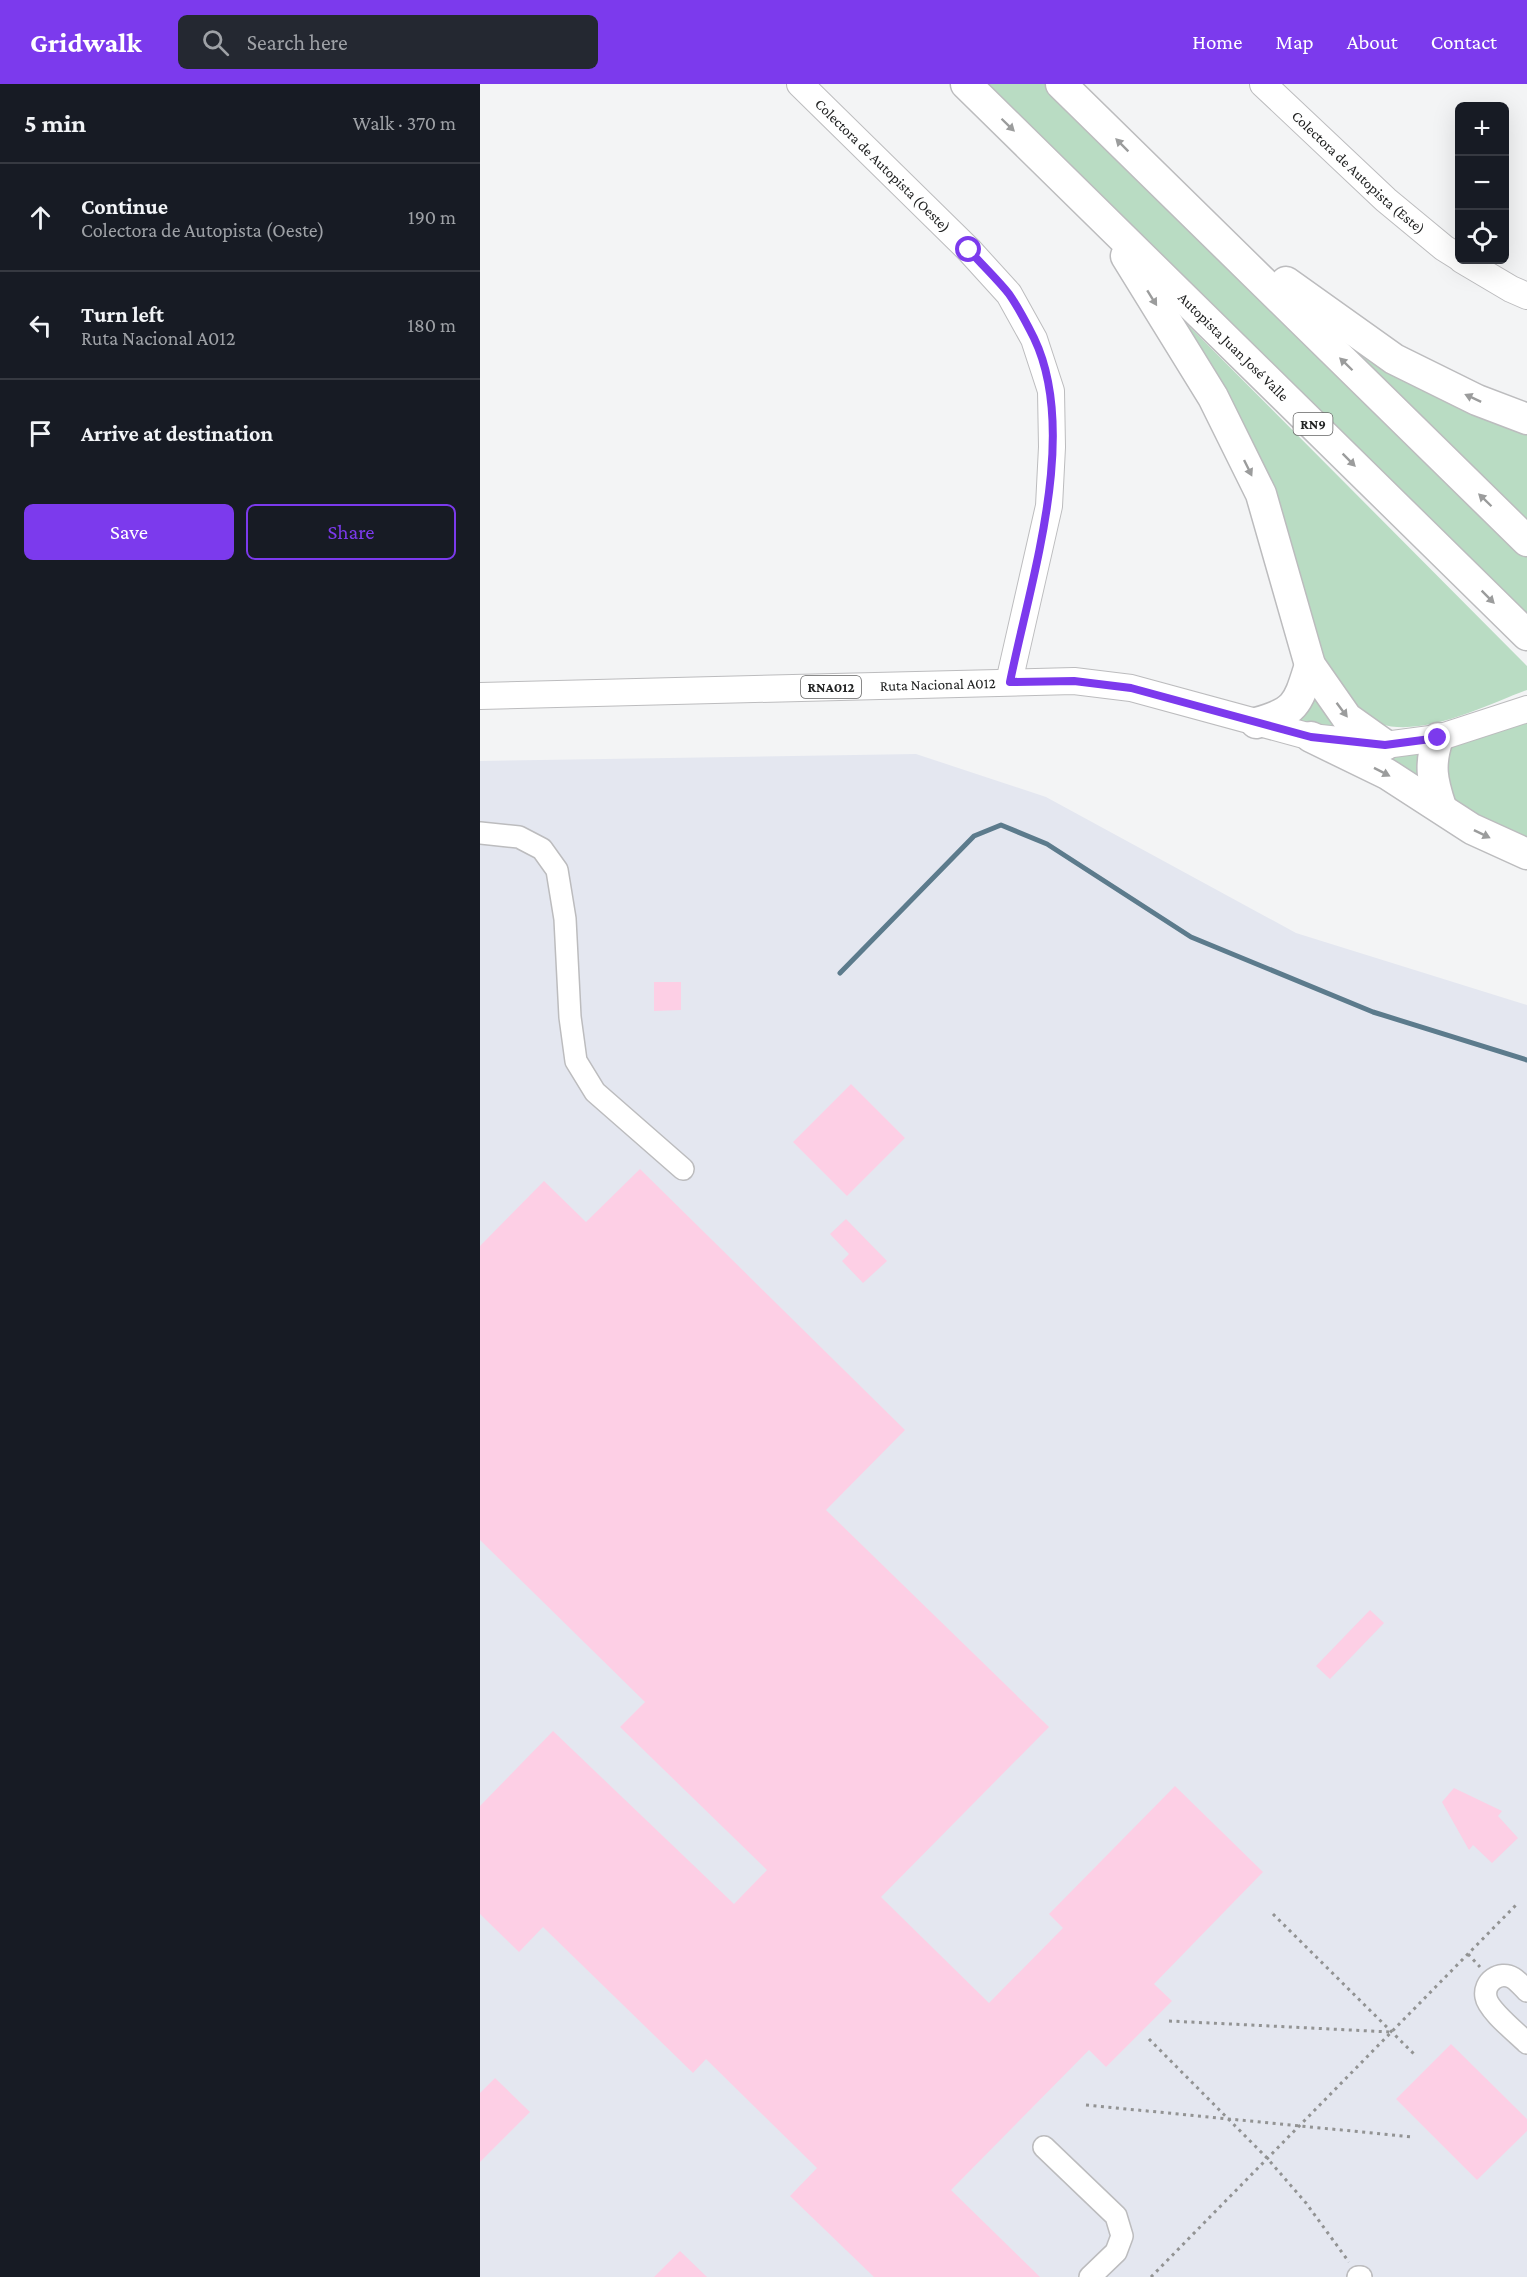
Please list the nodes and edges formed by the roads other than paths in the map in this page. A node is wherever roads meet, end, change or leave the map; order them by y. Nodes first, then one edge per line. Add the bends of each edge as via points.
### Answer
1 (800, 84) edge
2 (966, 84) edge
3 (1061, 84) edge
4 (1263, 84) edge
5 (1164, 186) junction
6 (1098, 213) junction
7 (1455, 255) edge
8 (1469, 264) edge
9 (1527, 296) edge
10 (1527, 419) edge
11 (1527, 541) edge
12 (1527, 635) edge
13 (1310, 665) junction
14 (1010, 682) junction
15 (480, 696) edge
16 (1523, 711) edge
17 (1256, 723) junction
18 (1311, 737) junction
19 (1438, 738) junction
20 (1385, 745) junction
21 (1440, 807) junction
22 (480, 833) edge
23 (1527, 855) edge
24 (683, 1169) dead end
25 (1527, 1991) edge
26 (1527, 2043) edge
27 (1044, 2147) dead end
28 (1090, 2277) edge

1 - 14 main road, Colectora de Autopista (Oeste) via 969,250 1009,294 1034,339 1051,391 1049,506
2 -> 6 highway, Autopista Juan José Valle / RN9
5 -> 3 highway
4 - 7 main road, Colectora de Autopista (Este) via 1386,200
10 -> 5 highway via 1477,400 1394,359 1309,301
11 -> 5 highway
6 -> 12 highway, Autopista Juan José Valle / RN9
6 -> 13 highway via 1213,397 1261,494
8 - 9 main road, Colectora de Autopista (Este)
13 - 17 highway via 1298,700 1278,717
13 -> 20 highway via 1347,718
14 - 15 main road, Ruta Nacional A012 / RNA012
14 - 17 main road, Ruta Nacional A012 / RNA012 via 1074,681 1131,688
16 - 19 main road, Ruta Nacional A012 / RNA012
17 - 18 main road, Ruta Nacional A012 / RNA012
18 - 20 main road, Ruta Nacional A012 / RNA012
18 -> 21 highway via 1387,774
19 - 20 main road, Ruta Nacional A012 / RNA012
19 - 21 highway via 1432,757 1432,782
21 -> 23 highway via 1472,829
22 - 24 lane via 519,837 542,849 557,870 576,1060 595,1092
25 - 26 lane via 1512,1977 1501,1975 1486,1988 1486,1999 1492,2008
27 - 28 lane via 1116,2216 1122,2236 1116,2252

